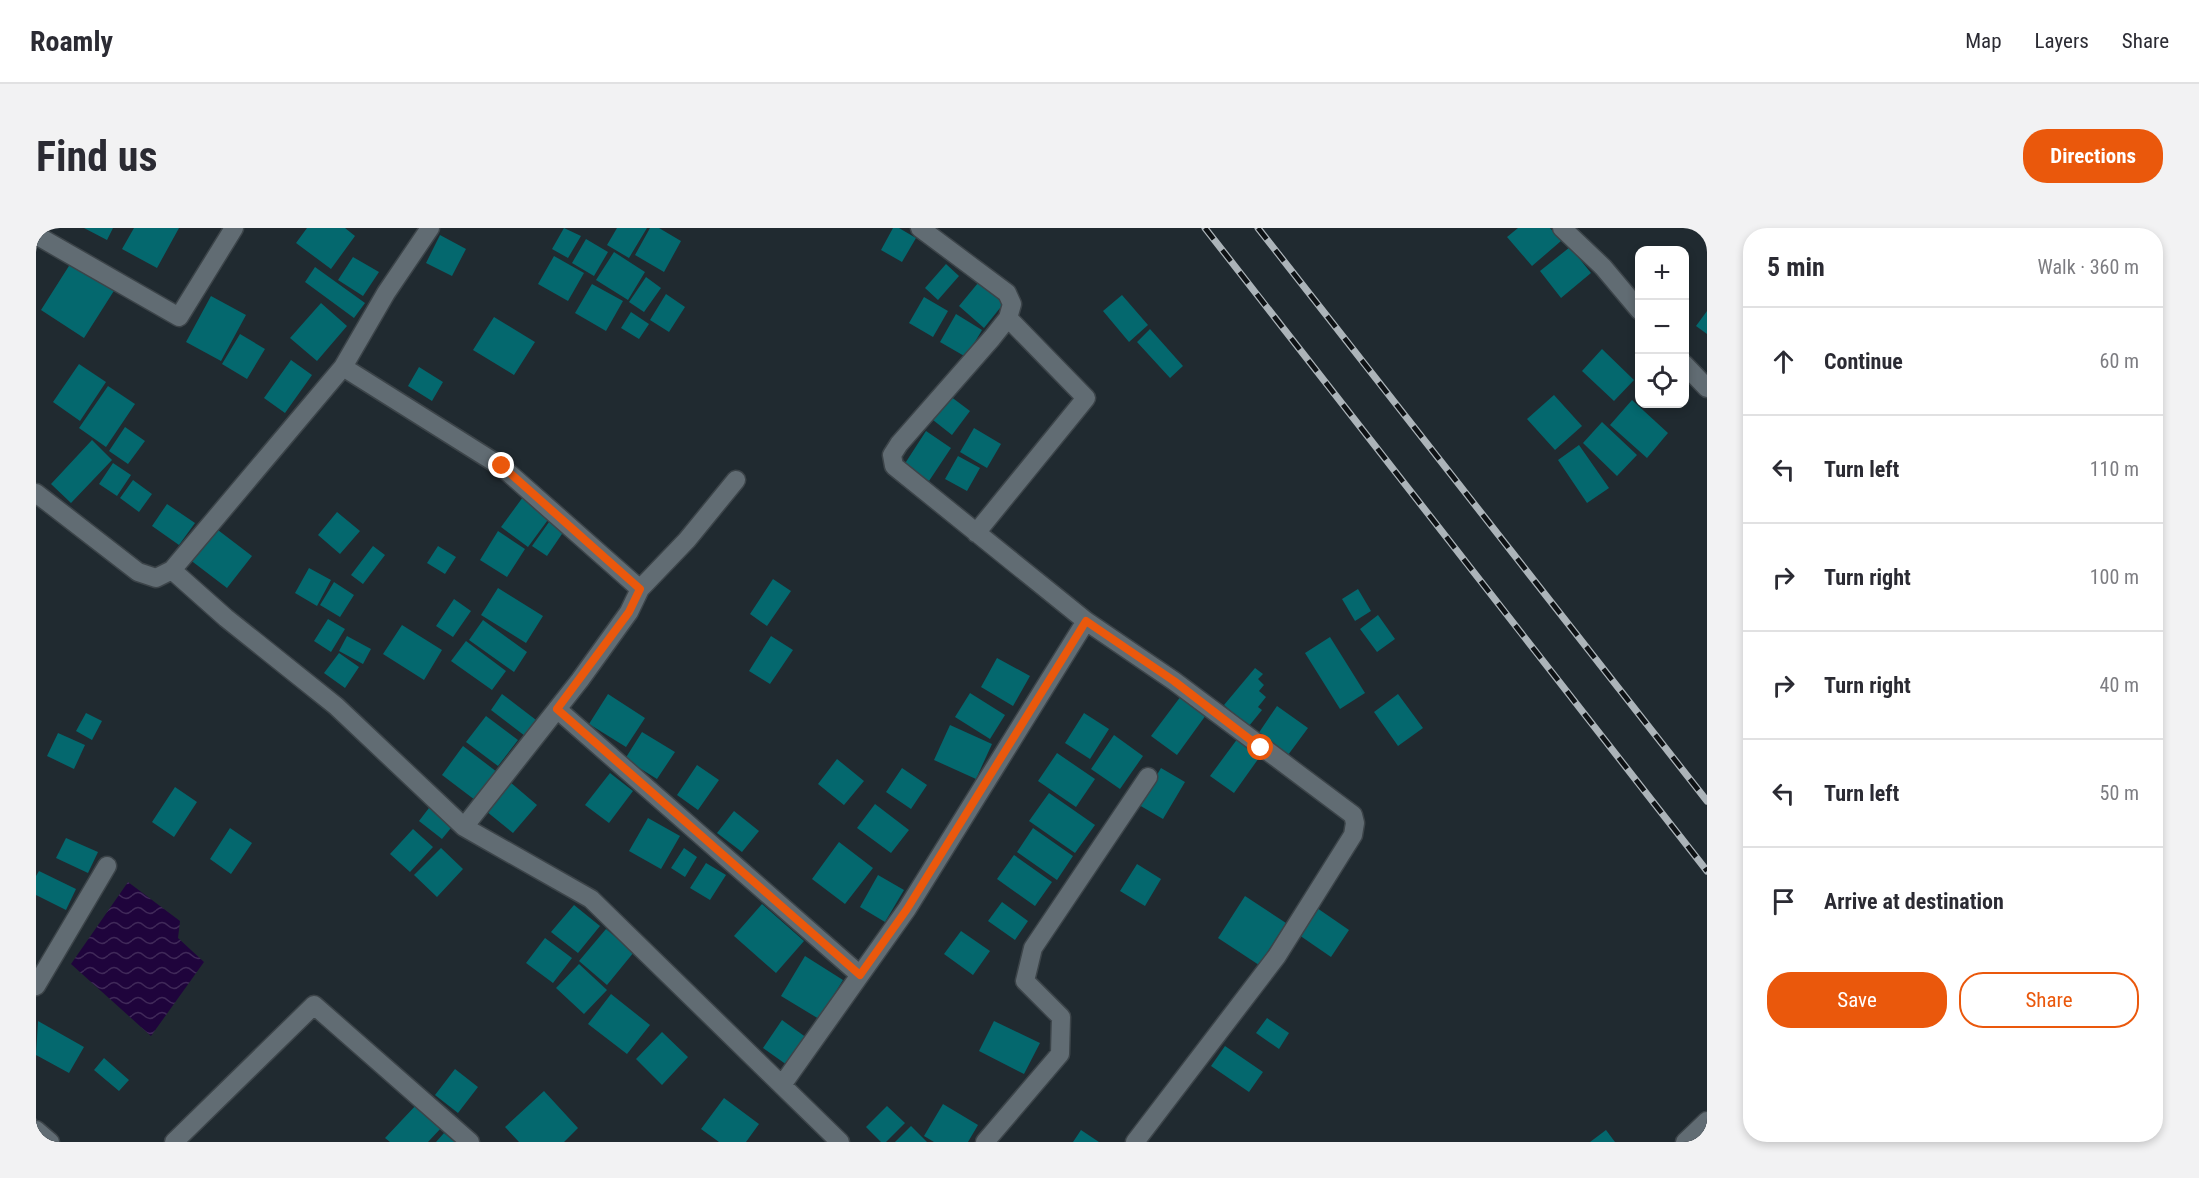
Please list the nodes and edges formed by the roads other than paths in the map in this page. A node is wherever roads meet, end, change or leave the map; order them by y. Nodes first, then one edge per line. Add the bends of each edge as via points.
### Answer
1 (234, 228) edge
2 (430, 228) edge
3 (920, 228) edge
4 (1562, 228) edge
5 (36, 235) edge
6 (1635, 305) edge
7 (1008, 318) junction
8 (343, 367) junction
9 (1689, 369) edge
10 (1707, 388) edge
11 (736, 480) dead end
12 (36, 494) edge
13 (976, 533) junction
14 (172, 570) junction
15 (640, 589) junction
16 (1086, 621) junction
17 (557, 709) junction
18 (1148, 777) dead end
19 (464, 827) junction
20 (107, 866) dead end
21 (860, 975) junction
22 (36, 986) edge
23 (782, 1085) junction
24 (1707, 1121) edge
25 (36, 1130) edge
26 (50, 1142) edge
27 (174, 1142) edge
28 (470, 1142) edge
29 (840, 1142) edge
30 (985, 1142) edge
31 (1135, 1142) edge
32 (1685, 1142) edge

1 - 5 street via 179,318
2 - 8 street
3 - 7 street via 1007,293 1012,304
4 - 6 street
7 - 13 street via 1086,398
7 - 13 street via 892,455 894,466 903,476
8 - 14 street
8 - 15 street via 502,466
9 - 10 street
11 - 15 street
12 - 14 street via 138,573 156,578
13 - 16 street
14 - 19 street via 336,706
15 - 17 street via 629,612
16 - 21 street via 907,909
16 - 31 street via 1174,681 1353,815 1355,823 1353,835 1277,956
17 - 19 street
17 - 21 street
18 - 30 street via 1033,948 1025,981 1061,1017 1060,1054
19 - 23 street via 591,898
20 - 22 street
21 - 23 street
23 - 29 street
24 - 32 street
25 - 26 street
27 - 28 street via 314,1005

